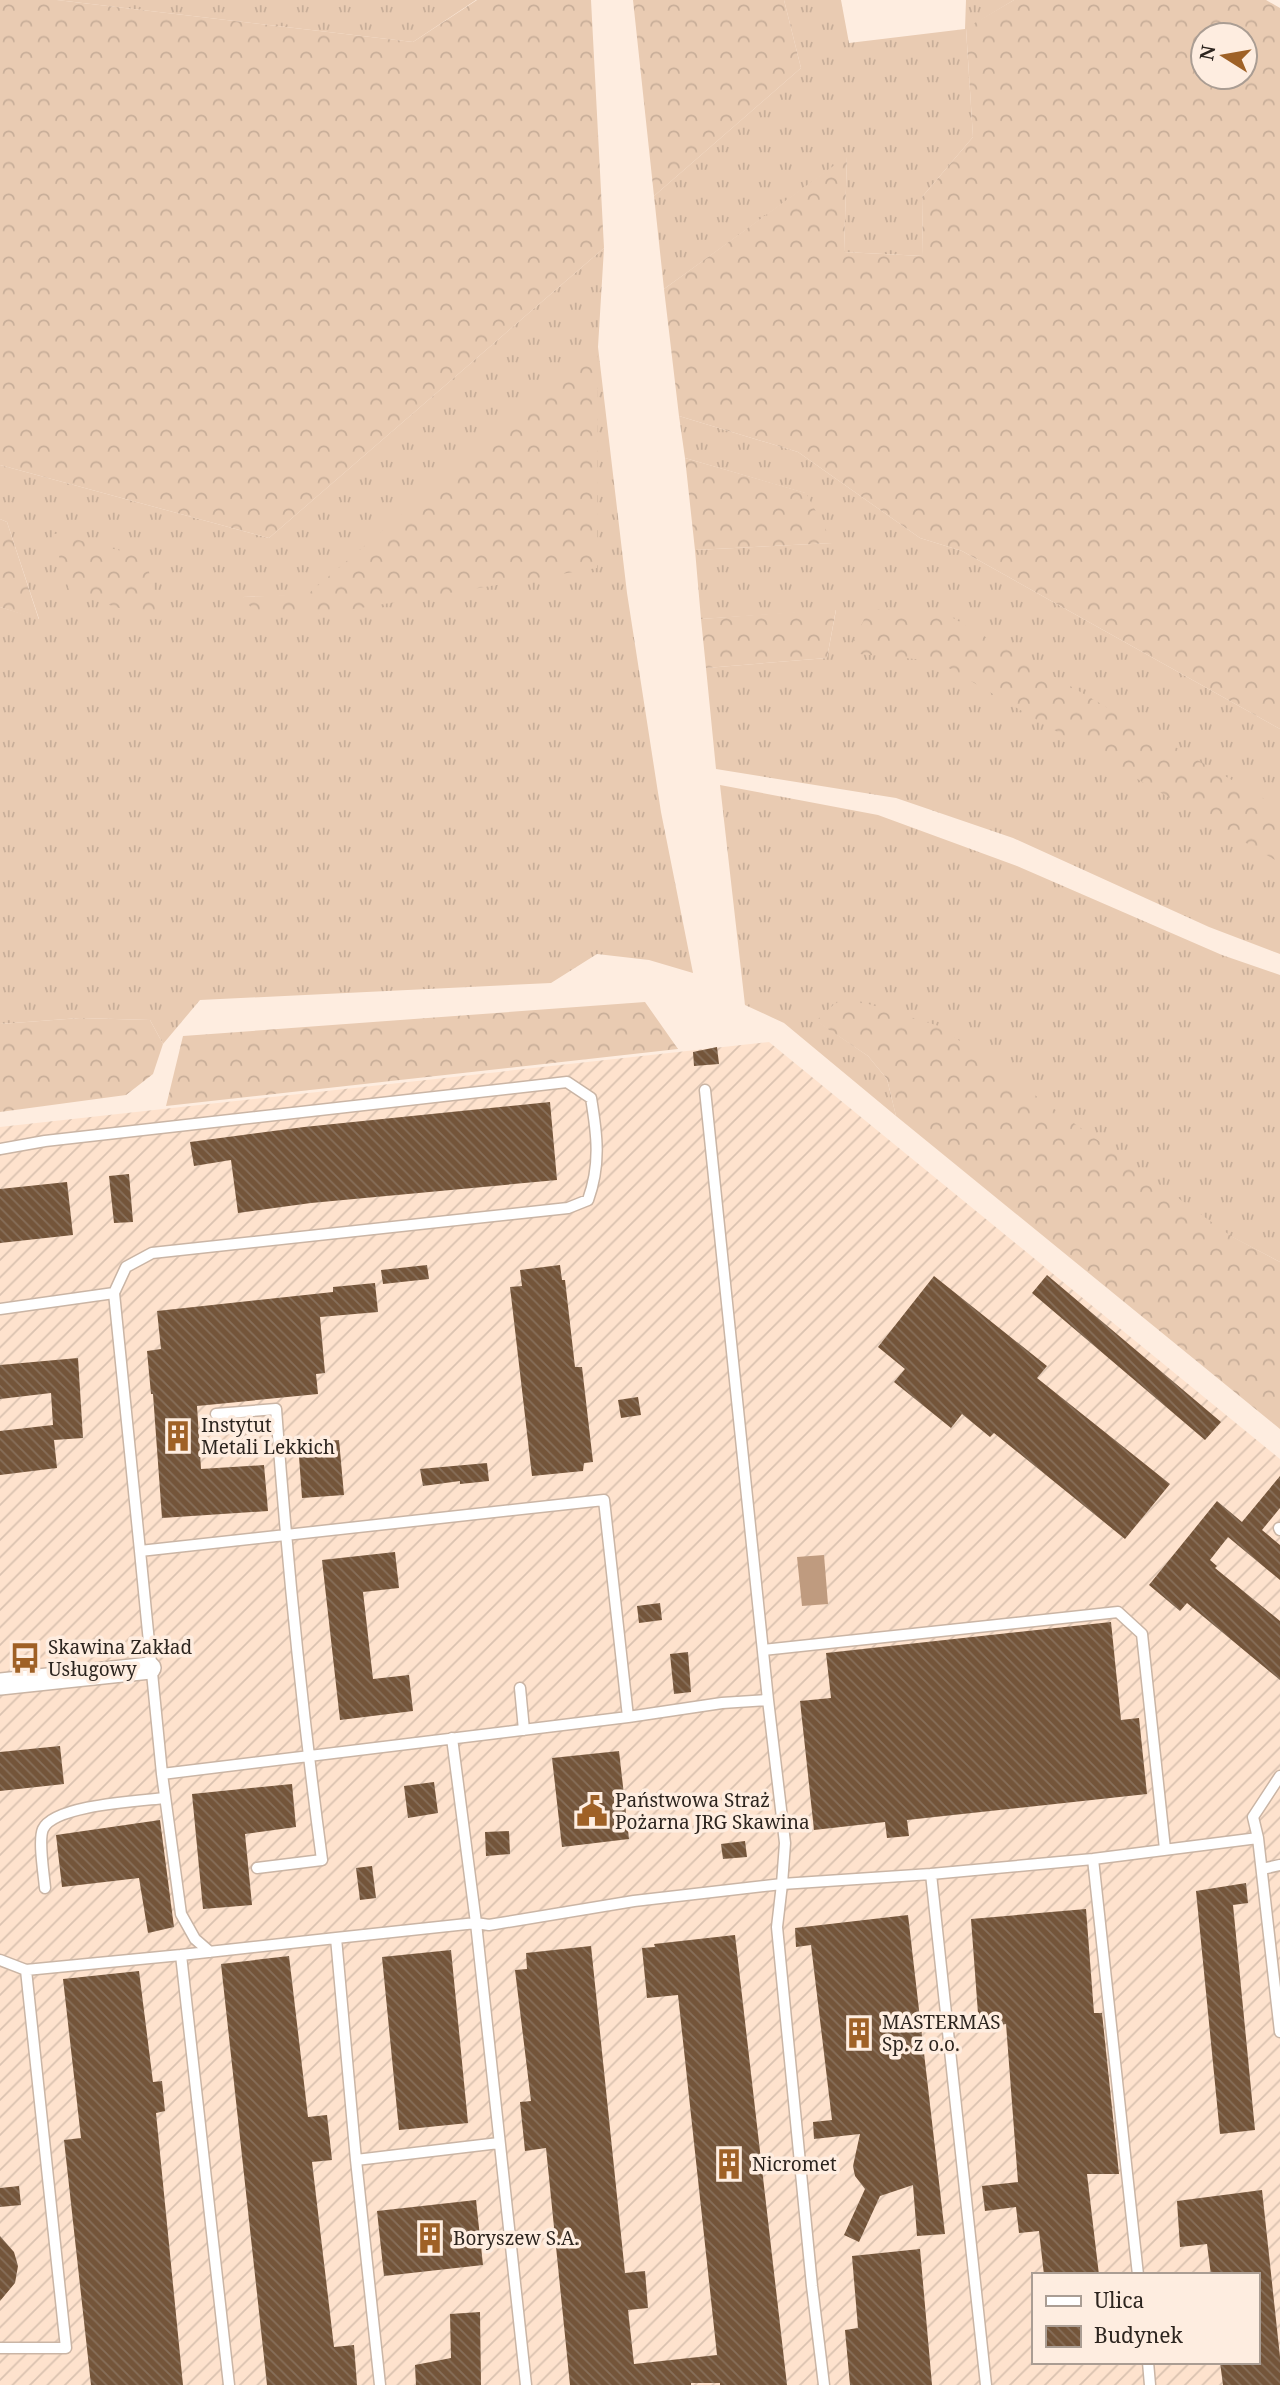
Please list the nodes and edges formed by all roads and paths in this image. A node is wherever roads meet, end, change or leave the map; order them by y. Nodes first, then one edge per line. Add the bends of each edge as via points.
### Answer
1 (705, 1090) dead end
2 (0, 1149) edge
3 (114, 1293) junction
4 (0, 1308) edge
5 (216, 1414) dead end
6 (285, 1536) junction
7 (140, 1550) junction
8 (763, 1650) junction
9 (150, 1668) junction
10 (0, 1684) edge
11 (520, 1688) dead end
12 (768, 1700) junction
13 (628, 1717) junction
14 (524, 1730) junction
15 (453, 1738) junction
16 (308, 1756) junction
17 (162, 1774) junction
18 (1280, 1776) edge
19 (165, 1798) junction
20 (1258, 1838) junction
21 (1165, 1849) junction
22 (1093, 1858) junction
23 (1280, 1865) edge
24 (257, 1868) dead end
25 (1262, 1869) junction
26 (931, 1874) junction
27 (782, 1884) junction
28 (45, 1888) dead end
29 (476, 1923) junction
30 (337, 1938) junction
31 (210, 1952) junction
32 (181, 1955) junction
33 (0, 1960) edge
34 (26, 1970) junction
35 (1278, 2001) edge
36 (1280, 2032) edge
37 (499, 2143) junction
38 (356, 2160) junction
39 (1138, 2273) edge
40 (0, 2348) edge
41 (1148, 2364) edge
42 (229, 2385) edge
43 (380, 2385) edge
44 (526, 2385) edge
45 (824, 2385) edge
46 (986, 2385) edge
47 (1150, 2385) edge

1 - 8 lane
2 - 3 lane via 567,1082 591,1098 598,1141 588,1200 568,1208 152,1253 126,1266
3 - 4 lane
3 - 7 lane
5 - 6 lane via 276,1409
6 - 7 lane
6 - 13 lane via 604,1500
6 - 16 lane
7 - 9 lane
8 - 12 lane
8 - 21 lane via 1118,1612 1142,1634
9 - 10 street
9 - 17 lane
11 - 14 lane
12 - 13 lane
12 - 27 lane via 785,1843
13 - 14 lane
14 - 15 lane
15 - 16 lane
15 - 29 lane
16 - 17 lane
16 - 24 lane via 322,1860
17 - 19 lane
18 - 20 lane via 1253,1817
19 - 28 lane via 96,1806 48,1820 41,1832
19 - 31 lane via 180,1914 195,1939
20 - 21 lane
20 - 25 lane
21 - 22 lane
22 - 26 lane
22 - 39 lane
23 - 25 lane
25 - 35 lane
26 - 27 lane
26 - 46 lane
27 - 29 lane via 634,1901 489,1925
27 - 45 lane via 777,1927
29 - 30 lane
29 - 37 lane
30 - 31 lane
30 - 38 lane
31 - 32 lane
32 - 34 lane
32 - 42 lane
33 - 34 lane
34 - 40 lane via 66,2348
35 - 36 lane
37 - 38 lane
37 - 44 lane
38 - 43 lane
41 - 47 lane

